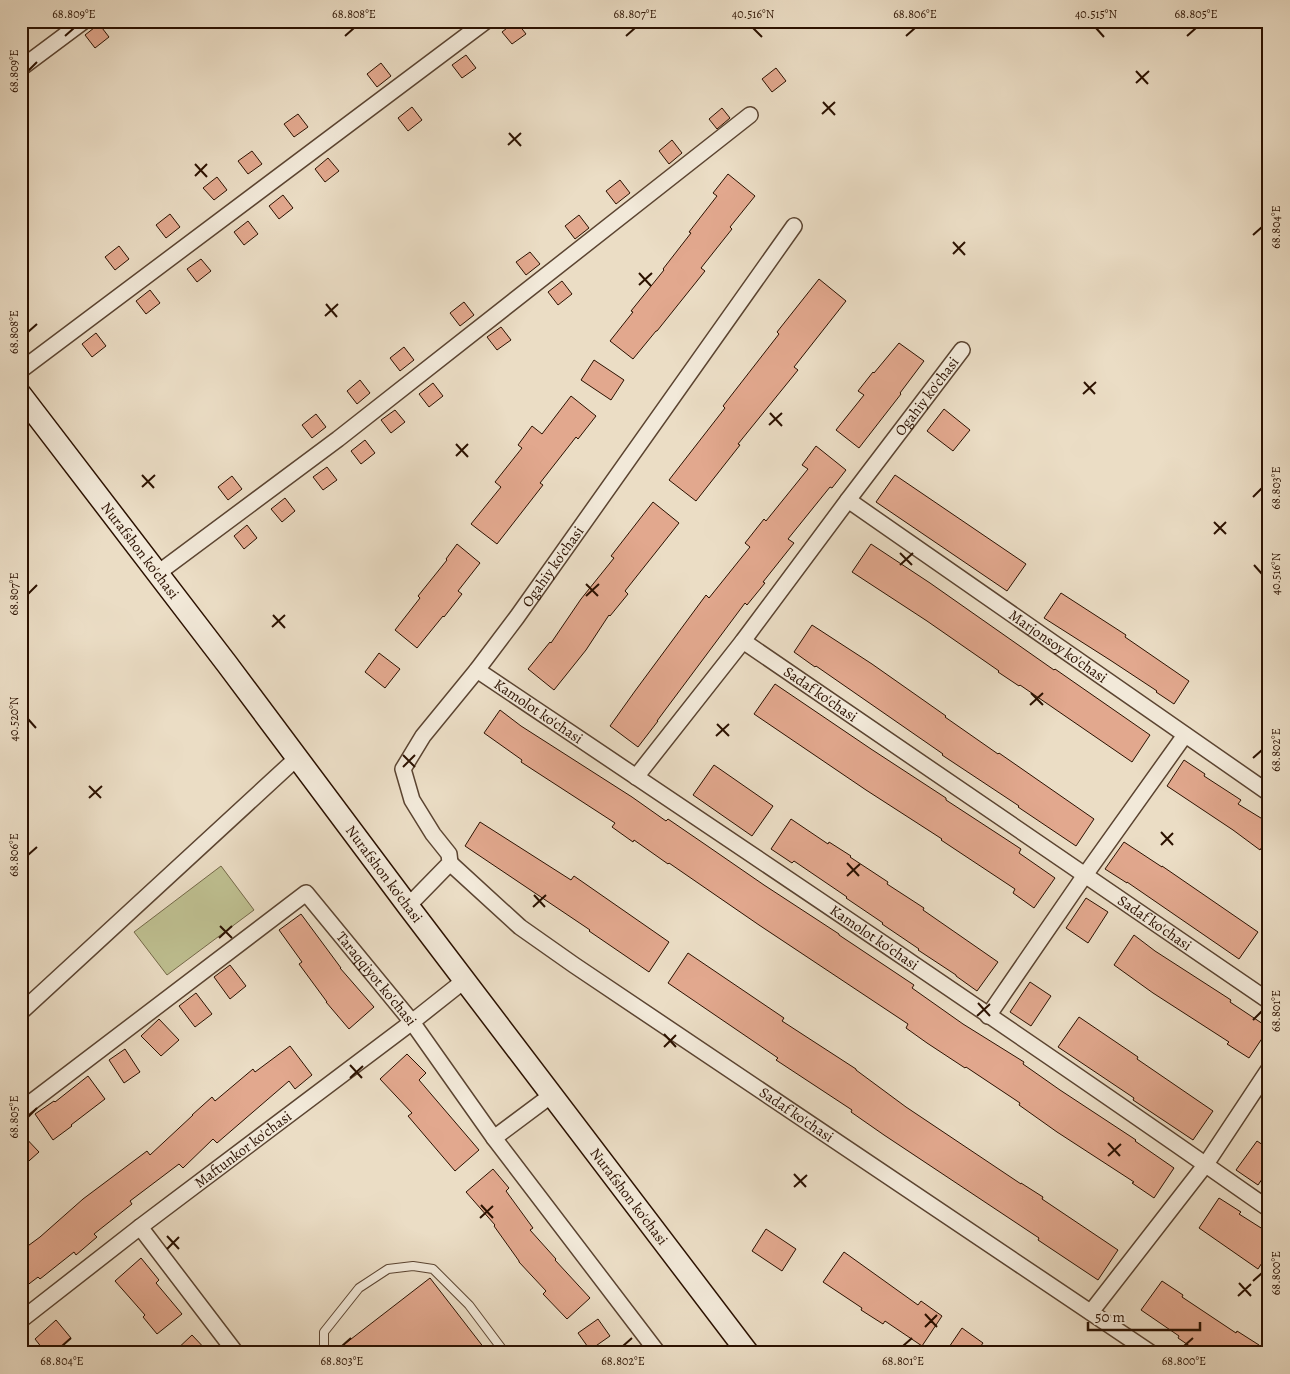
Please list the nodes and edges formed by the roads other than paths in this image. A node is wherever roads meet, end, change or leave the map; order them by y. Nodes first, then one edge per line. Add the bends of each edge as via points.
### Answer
1 (84, 21) edge
2 (486, 21) edge
3 (21, 68) edge
4 (750, 115) dead end
5 (794, 226) dead end
6 (962, 350) dead end
7 (21, 370) edge
8 (21, 395) edge
9 (848, 500) junction
10 (158, 573) junction
11 (743, 641) junction
12 (477, 670) junction
13 (1185, 735) junction
14 (298, 757) junction
15 (636, 777) junction
16 (1269, 793) edge
17 (450, 863) junction
18 (1086, 875) junction
19 (408, 906) junction
20 (465, 980) junction
21 (1269, 1001) edge
22 (21, 1012) edge
23 (988, 1016) junction
24 (412, 1022) junction
25 (1269, 1069) edge
26 (553, 1094) junction
27 (21, 1110) edge
28 (494, 1138) junction
29 (1206, 1164) junction
30 (1269, 1209) edge
31 (140, 1227) junction
32 (1091, 1312) junction
33 (21, 1320) edge
34 (236, 1353) edge
35 (324, 1353) edge
36 (505, 1353) edge
37 (658, 1353) edge
38 (748, 1353) edge
39 (1151, 1353) edge

1 - 3 street
2 - 7 street
4 - 10 street via 338,439
5 - 12 street, Ogahiy ko'chasi
6 - 9 street, Ogahiy ko'chasi
8 - 10 street, Nurafshon ko'chasi
9 - 11 street, Ogahiy ko'chasi
9 - 13 street, Marjonsoy ko'chasi
10 - 14 street, Nurafshon ko'chasi
11 - 15 street, Ogahiy ko'chasi
11 - 18 street, Sadaf ko'chasi
12 - 15 street, Kamolot ko'chasi
12 - 17 street, Ogahiy ko'chasi via 423,736 402,769 412,800 449,854
13 - 16 street, Marjonsoy ko'chasi
13 - 18 street
14 - 19 street, Nurafshon ko'chasi
14 - 22 street
15 - 23 street, Kamolot ko'chasi
17 - 19 street
17 - 32 street, Sadaf ko'chasi via 520,927 574,965
18 - 21 street, Sadaf ko'chasi
18 - 23 street
19 - 20 street, Nurafshon ko'chasi
20 - 24 street, Maftunkor ko'chasi
20 - 26 street, Nurafshon ko'chasi
23 - 29 street, Kamolot ko'chasi
24 - 27 street, Taraqqiyot ko'chasi via 306,893
24 - 28 street, Taraqqiyot ko'chasi
24 - 31 street, Maftunkor ko'chasi
25 - 29 street
26 - 28 street
26 - 38 street, Nurafshon ko'chasi
28 - 37 street, Taraqqiyot ko'chasi
29 - 30 street, Kamolot ko'chasi
29 - 32 street
31 - 33 street, Maftunkor ko'chasi
31 - 34 street
32 - 39 street, Sadaf ko'chasi
35 - 36 lane via 324,1332 358,1288 388,1269 413,1266 433,1269 469,1304

